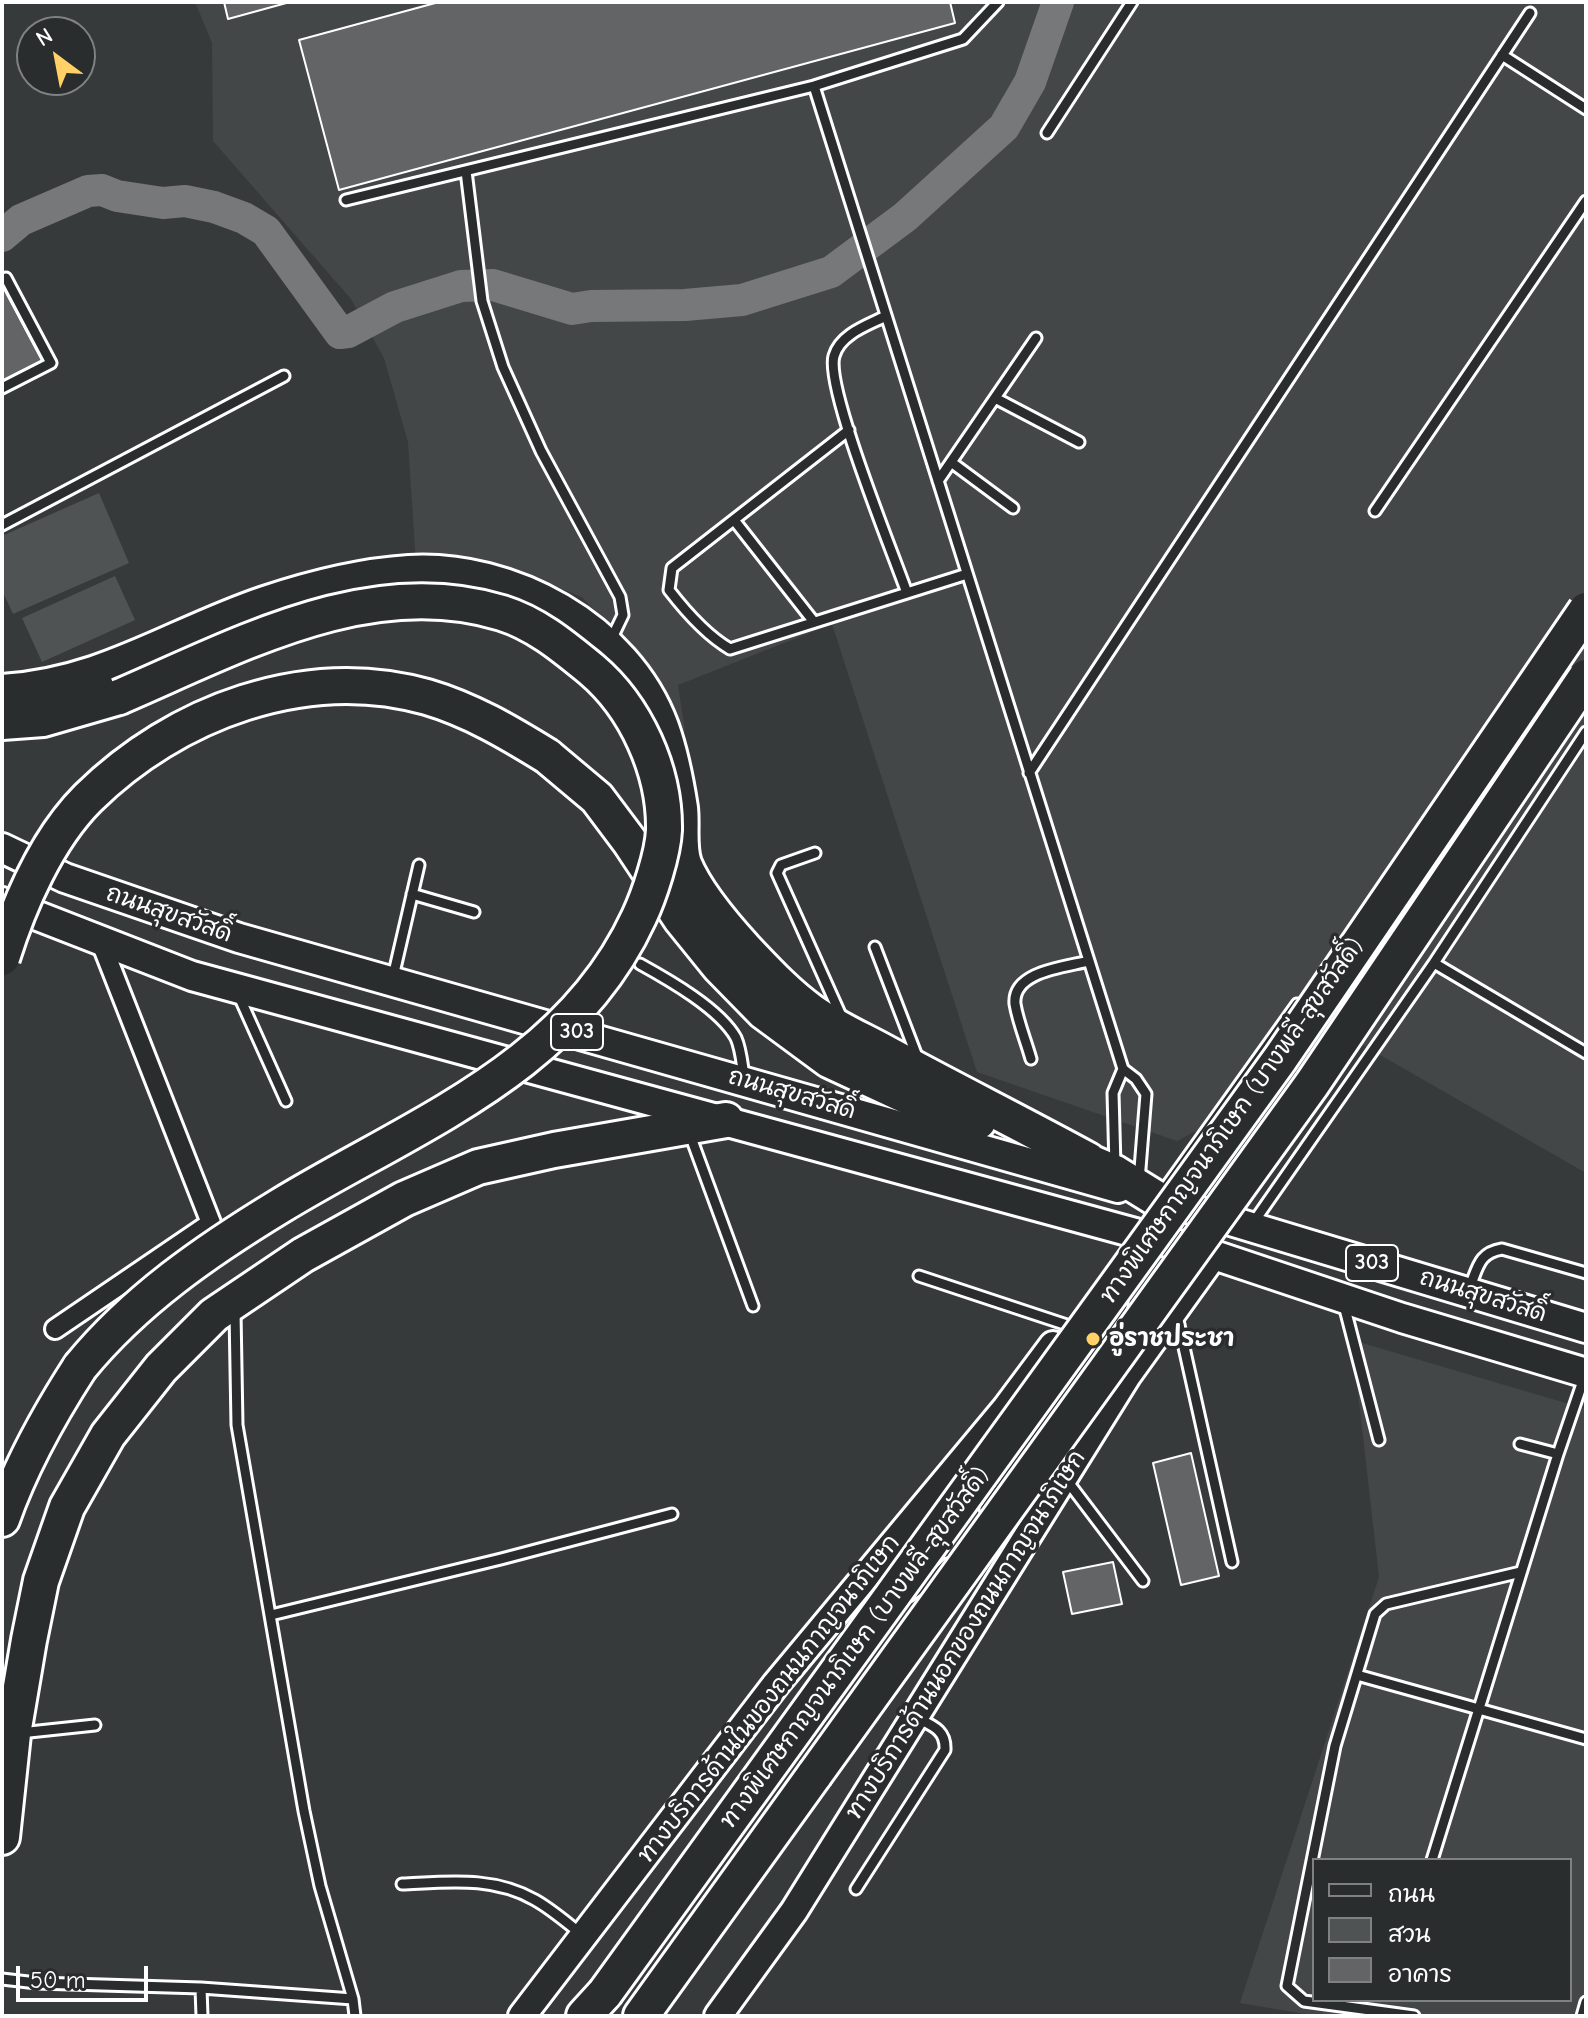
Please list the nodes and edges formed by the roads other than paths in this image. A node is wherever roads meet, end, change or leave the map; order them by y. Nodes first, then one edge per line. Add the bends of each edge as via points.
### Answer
1 (998, 2) edge
2 (1132, 2) edge
3 (1530, 13) dead end
4 (1502, 55) junction
5 (814, 86) junction
6 (1586, 109) edge
7 (1047, 133) dead end
8 (466, 171) junction
9 (346, 200) dead end
10 (1586, 201) edge
11 (3, 276) edge
12 (886, 316) junction
13 (1036, 338) dead end
14 (284, 376) dead end
15 (2, 388) edge
16 (995, 398) junction
17 (849, 430) junction
18 (1079, 442) dead end
19 (951, 462) junction
20 (938, 481) junction
21 (1013, 508) dead end
22 (1375, 511) dead end
23 (734, 520) junction
24 (2, 525) edge
25 (967, 574) junction
26 (907, 593) junction
27 (1582, 607) edge
28 (814, 622) junction
29 (607, 648) junction
30 (1586, 677) edge
31 (2, 692) edge
32 (2, 722) edge
33 (1586, 732) edge
34 (1029, 773) junction
35 (1444, 799) dead end
36 (2, 848) edge
37 (815, 853) dead end
38 (419, 865) dead end
39 (412, 894) junction
40 (2, 902) edge
41 (474, 912) dead end
42 (100, 940) junction
43 (875, 947) dead end
44 (2, 958) edge
45 (1089, 961) junction
46 (1434, 963) junction
47 (640, 964) dead end
48 (393, 980) junction
49 (235, 987) junction
50 (1305, 993) dead end
51 (848, 1032) junction
52 (1586, 1053) edge
53 (1031, 1059) dead end
54 (1123, 1069) junction
55 (923, 1073) junction
56 (744, 1080) junction
57 (286, 1101) dead end
58 (726, 1120) junction
59 (687, 1127) junction
60 (1125, 1180) junction
61 (1251, 1226) junction
62 (1135, 1233) junction
63 (1214, 1255) junction
64 (1107, 1270) junction
65 (1586, 1273) edge
66 (919, 1276) dead end
67 (1468, 1292) junction
68 (1342, 1298) junction
69 (235, 1301) junction
70 (753, 1306) dead end
71 (1175, 1309) junction
72 (1067, 1325) junction
73 (1586, 1328) edge
74 (55, 1329) dead end
75 (1586, 1373) edge
76 (1379, 1440) dead end
77 (1520, 1444) dead end
78 (1558, 1454) junction
79 (1064, 1477) junction
80 (672, 1514) dead end
81 (980, 1516) dead end
82 (2, 1519) edge
83 (953, 1555) dead end
84 (1232, 1562) dead end
85 (1521, 1572) junction
86 (1143, 1581) dead end
87 (865, 1611) dead end
88 (271, 1615) junction
89 (851, 1615) dead end
90 (823, 1625) junction
91 (1357, 1675) junction
92 (1480, 1709) junction
93 (916, 1718) junction
94 (95, 1725) dead end
95 (13, 1734) junction
96 (1586, 1739) edge
97 (2, 1837) edge
98 (1313, 1858) edge
99 (1433, 1858) edge
100 (1312, 1861) edge
101 (402, 1884) dead end
102 (856, 1889) dead end
103 (715, 1913) junction
104 (583, 1935) junction
105 (2, 1979) edge
106 (201, 1988) junction
107 (353, 1999) junction
108 (1586, 2002) edge
109 (593, 2008) edge
110 (202, 2016) edge
111 (355, 2016) edge
112 (522, 2016) edge
113 (641, 2016) edge
114 (668, 2016) edge
115 (718, 2016) edge
116 (1414, 2016) edge
117 (1582, 2016) edge

1 - 5 lane via 963,39
2 - 7 lane
3 - 4 lane
4 - 6 lane
4 - 34 lane
5 - 8 lane
5 - 12 lane
8 - 9 lane
8 - 29 lane via 480,289 509,381 620,597 623,615
10 - 22 lane
11 - 15 lane via 51,363
12 - 17 lane via 853,332 834,356 832,374
12 - 20 lane
13 - 16 lane
14 - 24 lane
16 - 18 lane
16 - 19 lane
17 - 23 lane
17 - 26 lane
19 - 20 lane
19 - 21 lane
20 - 25 lane
23 - 28 lane
23 - 28 lane via 672,568 669,590 730,649
25 - 26 lane
25 - 34 lane
26 - 28 lane
27 - 35 lane
27 - 109 highway, ทางพิเศษกาญจนาภิเษก (บางพลี-สุขสวัสดิ์), bridge via 1280,1059
29 - 31 highway via 573,619 515,588 410,573 265,604 126,664 72,681
29 - 51 highway via 636,682 660,724 680,810 683,861 692,878 765,969 811,1012
30 - 103 highway, ทางพิเศษกาญจนาภิเษก (บางพลี-สุขสวัสดิ์), bridge via 1312,1084
32 - 82 highway, bridge via 43,719 119,697 285,627 369,604 436,601 503,613 554,638 606,682 636,722 658,777 664,832 648,897 595,992 542,1044 456,1107 281,1206 129,1312 80,1367 55,1405
33 - 46 lane
34 - 45 lane
36 - 48 main road, ถนนสุขสวัสดิ์ / 303 via 156,911
37 - 51 lane via 781,865 777,873
38 - 39 lane
39 - 41 lane
39 - 48 lane
40 - 42 main road, ถนนสุขสวัสดิ์ / 303
42 - 49 main road, ถนนสุขสวัสดิ์ / 303
42 - 74 street via 211,1223
43 - 55 lane
44 - 60 highway, bridge via 49,849 86,800 170,734 212,713 307,688 357,685 426,697 488,720 547,756 597,798 719,966 764,1012 829,1060
45 - 53 lane via 1039,973 1016,992
45 - 54 lane
46 - 52 lane
46 - 61 lane
47 - 56 lane via 679,985 731,1031
48 - 56 main road, ถนนสุขสวัสดิ์ / 303
49 - 57 lane
49 - 58 main road, ถนนสุขสวัสดิ์ / 303
50 - 60 lane
51 - 55 highway
54 - 60 lane via 1113,1093
54 - 60 lane via 1146,1094
55 - 60 highway
56 - 60 main road, ถนนสุขสวัสดิ์ / 303
58 - 59 highway
58 - 62 main road, ถนนสุขสวัสดิ์ / 303
59 - 69 highway via 478,1167 404,1199 303,1255
59 - 70 lane
60 - 61 main road, ถนนสุขสวัสดิ์ / 303
60 - 62 main road
61 - 67 main road, ถนนสุขสวัสดิ์ / 303
62 - 63 main road, ถนนสุขสวัสดิ์ / 303
62 - 64 main road, ทางบริการด้านในของถนนกาญจนาภิเษก
63 - 68 main road, ถนนสุขสวัสดิ์ / 303
63 - 71 main road, ทางบริการด้านนอกของถนนกาญจนาภิเษก
64 - 72 main road, ทางบริการด้านในของถนนกาญจนาภิเษก
64 - 81 lane via 1122,1292 1122,1313
65 - 67 lane via 1502,1249 1482,1257
66 - 72 lane
67 - 73 main road, ถนนสุขสวัสดิ์ / 303
68 - 75 main road, ถนนสุขสวัสดิ์ / 303
68 - 76 lane
69 - 88 lane via 237,1425
69 - 95 highway via 161,1368 108,1435 67,1507 41,1581
71 - 79 main road, ทางบริการด้านนอกของถนนกาญจนาภิเษก
71 - 84 lane
72 - 90 main road, ทางบริการด้านในของถนนกาญจนาภิเษก via 1006,1408
75 - 78 lane
77 - 78 lane
78 - 85 lane
79 - 86 lane
79 - 93 main road, ทางบริการด้านนอกของถนนกาญจนาภิเษก
80 - 88 lane
83 - 87 lane via 908,1596
85 - 91 lane via 1386,1604 1375,1614
85 - 92 lane
88 - 107 lane via 317,1871
89 - 90 lane
90 - 104 main road, ทางบริการด้านในของถนนกาญจนาภิเษก
91 - 92 lane
91 - 98 lane via 1335,1746
92 - 96 lane
92 - 99 lane
93 - 102 lane via 937,1727 945,1750
93 - 115 main road, ทางบริการด้านนอกของถนนกาญจนาภิเษก via 794,1911
94 - 95 lane
95 - 97 highway
100 - 116 lane via 1287,1986 1304,2001
101 - 104 lane via 469,1881 503,1886 535,1900
103 - 113 highway, ทางพิเศษกาญจนาภิเษก (บางพลี-สุขสวัสดิ์)
103 - 114 highway
104 - 112 main road, ทางบริการด้านในของถนนกาญจนาภิเษก
105 - 106 lane
106 - 107 lane
106 - 110 lane
107 - 111 lane
108 - 117 lane

